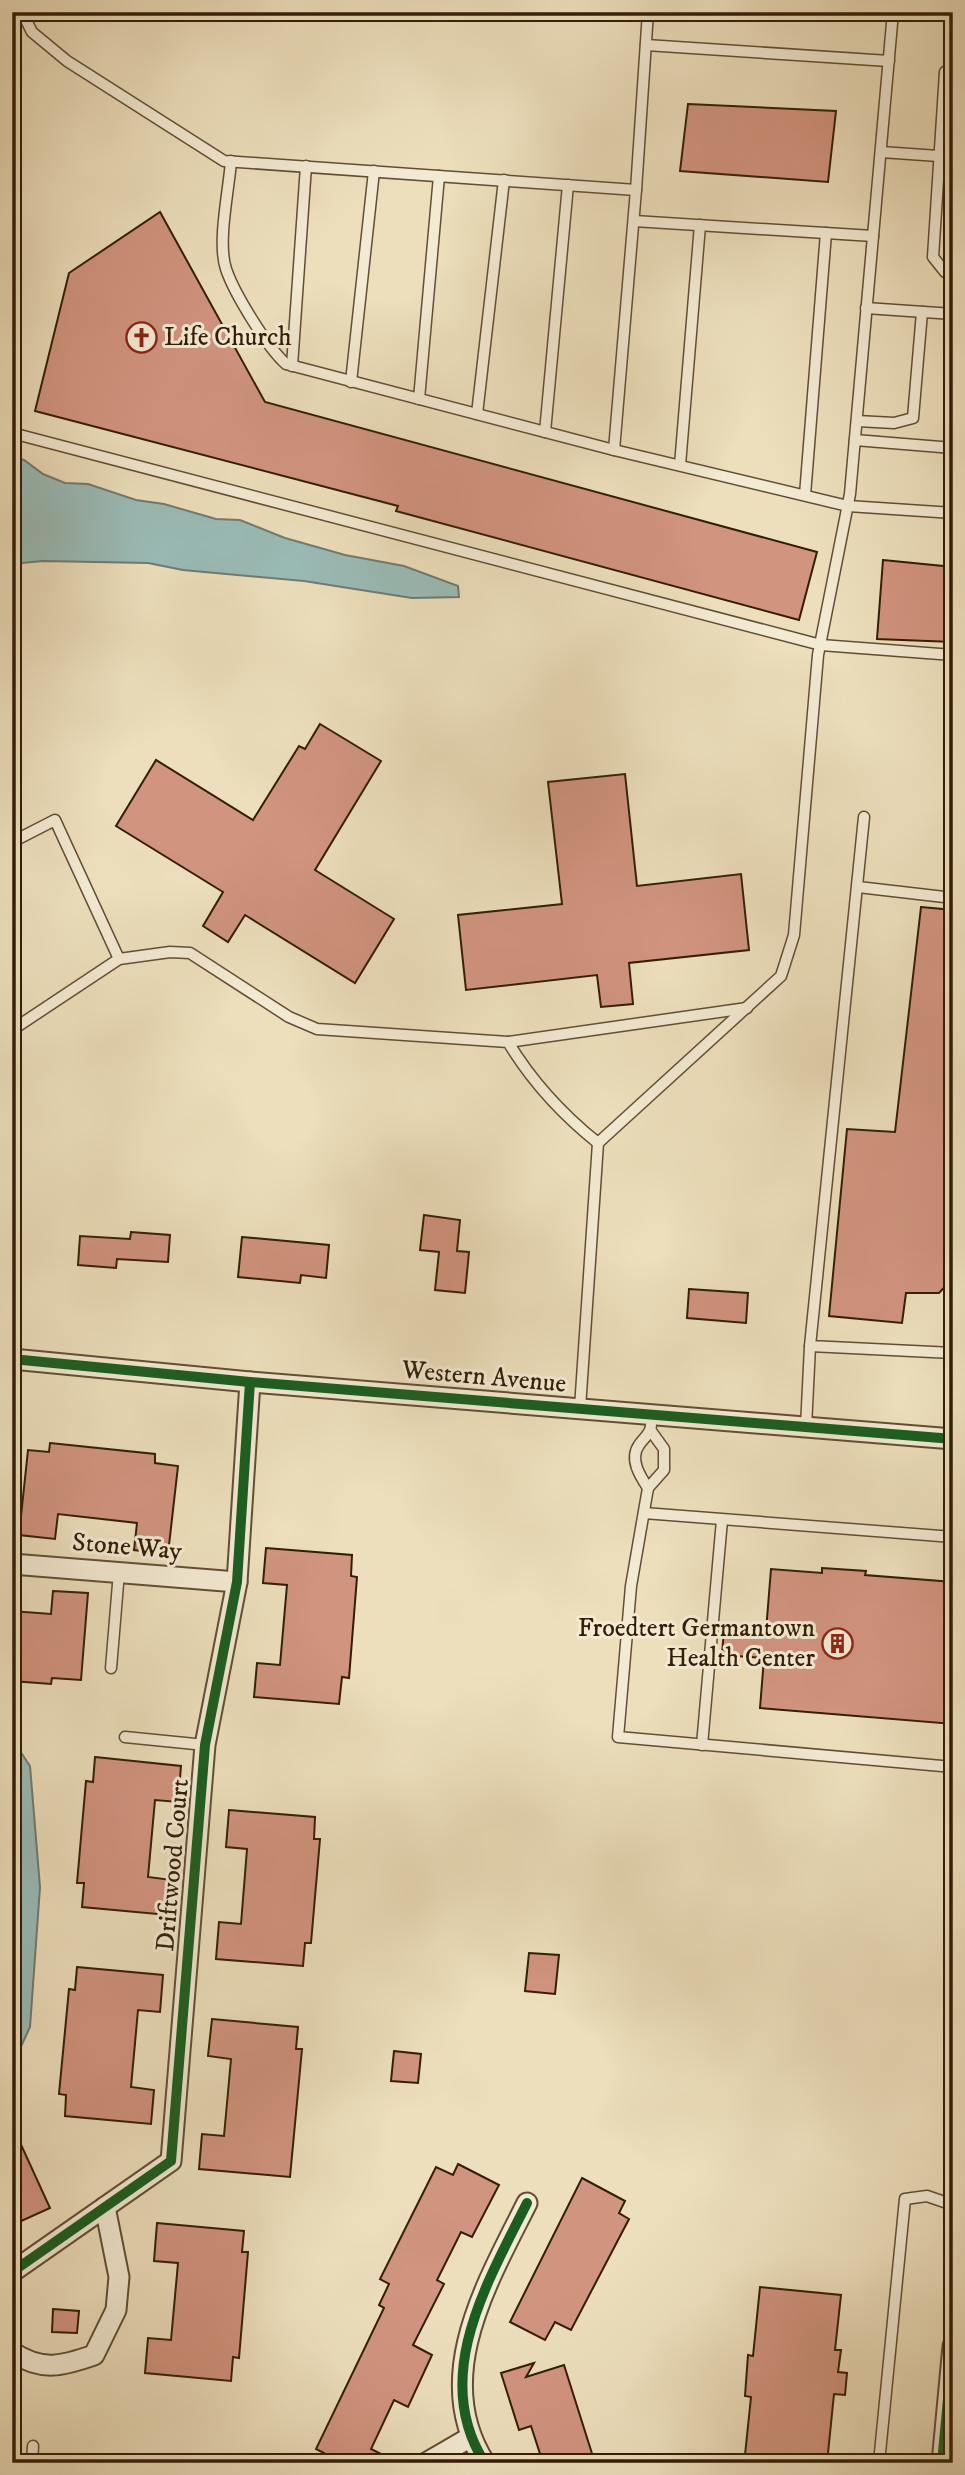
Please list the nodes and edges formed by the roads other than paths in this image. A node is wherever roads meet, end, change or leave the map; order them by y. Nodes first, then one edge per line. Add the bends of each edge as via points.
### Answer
1 (16, 12) edge
2 (22, 12) edge
3 (649, 12) edge
4 (893, 12) edge
5 (12, 26) edge
6 (646, 45) junction
7 (889, 61) junction
8 (953, 66) edge
9 (881, 152) junction
10 (939, 156) junction
11 (953, 157) edge
12 (231, 161) junction
13 (306, 166) junction
14 (374, 172) junction
15 (439, 176) junction
16 (504, 180) junction
17 (568, 185) junction
18 (636, 190) junction
19 (634, 220) junction
20 (700, 225) junction
21 (826, 233) junction
22 (873, 236) junction
23 (953, 273) edge
24 (866, 307) junction
25 (922, 312) junction
26 (953, 314) edge
27 (292, 366) junction
28 (351, 382) junction
29 (419, 399) junction
30 (477, 414) junction
31 (857, 421) junction
32 (545, 432) junction
33 (12, 433) edge
34 (855, 440) junction
35 (953, 449) edge
36 (614, 450) junction
37 (680, 465) junction
38 (805, 495) junction
39 (848, 506) junction
40 (953, 513) edge
41 (821, 645) junction
42 (953, 654) edge
43 (864, 817) dead end
44 (12, 842) edge
45 (858, 887) junction
46 (953, 898) edge
47 (119, 959) junction
48 (748, 1008) junction
49 (12, 1030) edge
50 (509, 1042) junction
51 (598, 1143) junction
52 (810, 1346) junction
53 (953, 1353) edge
54 (12, 1359) edge
55 (250, 1382) junction
56 (580, 1408) junction
57 (651, 1422) junction
58 (806, 1427) junction
59 (953, 1439) edge
60 (648, 1488) junction
61 (644, 1513) junction
62 (722, 1520) junction
63 (953, 1537) edge
64 (12, 1564) edge
65 (119, 1572) junction
66 (237, 1582) junction
67 (111, 1668) dead end
68 (125, 1737) dead end
69 (205, 1745) junction
70 (702, 1745) junction
71 (953, 1767) edge
72 (527, 2203) dead end
73 (953, 2205) edge
74 (105, 2207) junction
75 (12, 2272) edge
76 (953, 2346) edge
77 (12, 2352) edge
78 (469, 2438) junction
79 (33, 2446) dead end
80 (32, 2463) edge
81 (426, 2463) edge
82 (485, 2463) edge
83 (878, 2463) edge
84 (942, 2463) edge

1 - 5 lane
2 - 12 lane via 32,32 67,61 224,161
3 - 6 lane
4 - 7 lane
6 - 7 lane
6 - 18 lane
7 - 9 lane
8 - 10 lane via 945,72
9 - 10 lane
9 - 22 lane
10 - 11 lane
10 - 23 lane via 933,257 945,272
12 - 13 lane
12 - 27 lane via 225,269 271,351
13 - 14 lane
13 - 27 lane
14 - 15 lane
14 - 28 lane
15 - 16 lane
15 - 29 lane
16 - 17 lane
16 - 30 lane
17 - 18 lane
17 - 32 lane
18 - 19 lane
19 - 20 lane
19 - 36 lane
20 - 21 lane
20 - 37 lane
21 - 22 lane
21 - 38 lane
22 - 24 lane
24 - 25 lane
24 - 31 lane
25 - 26 lane
25 - 31 lane via 913,418 894,424
27 - 28 lane
28 - 29 lane
29 - 30 lane
30 - 32 lane
31 - 34 lane
32 - 36 lane
33 - 41 lane
34 - 35 lane
34 - 39 lane
36 - 37 lane
37 - 38 lane
38 - 39 lane
39 - 40 lane
39 - 41 lane
41 - 42 lane
41 - 48 lane via 794,935 781,976
43 - 45 lane
44 - 47 lane via 55,820
45 - 46 lane
45 - 52 lane
47 - 49 lane
47 - 50 lane via 190,953 289,1017 317,1029
48 - 50 lane
48 - 51 lane
50 - 51 lane via 524,1068
51 - 56 lane
52 - 53 lane
52 - 58 lane
54 - 55 street, Western Avenue
55 - 56 street, Western Avenue
55 - 66 street, Driftwood Court
56 - 57 street, Western Avenue
57 - 58 street, Western Avenue
57 - 60 lane via 637,1447 636,1468
57 - 60 lane via 664,1449 664,1470
58 - 59 street, Western Avenue
60 - 61 lane
61 - 62 lane
61 - 70 lane via 631,1586 618,1737
62 - 63 lane
62 - 70 lane
64 - 65 street, Stone Way
65 - 66 street, Stone Way
65 - 67 lane
66 - 69 street, Driftwood Court
68 - 69 lane
69 - 74 street, Driftwood Court via 172,2161
70 - 71 lane
72 - 78 street via 472,2322 463,2360 463,2411
73 - 83 lane via 927,2196 905,2199
74 - 75 street, Driftwood Court
74 - 77 street via 119,2277 116,2309 94,2356 58,2368 24,2360
76 - 84 street
78 - 81 street
78 - 82 street
79 - 80 lane

